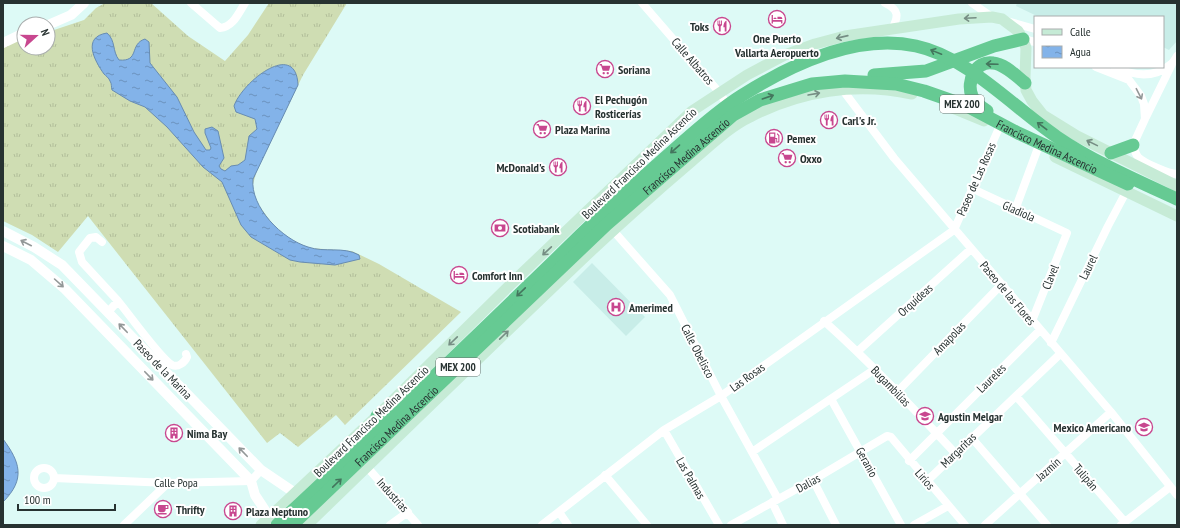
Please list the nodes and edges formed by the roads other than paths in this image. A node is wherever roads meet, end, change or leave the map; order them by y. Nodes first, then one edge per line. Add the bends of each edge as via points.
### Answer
1 (84, 3) edge
2 (190, 3) edge
3 (245, 3) edge
4 (642, 3) edge
5 (885, 3) edge
6 (972, 3) edge
7 (997, 18) junction
8 (56, 22) edge
9 (892, 29) junction
10 (1034, 29) edge
11 (16, 37) edge
12 (1029, 40) edge
13 (3, 43) edge
14 (1177, 56) edge
15 (1034, 57) edge
16 (1172, 64) junction
17 (1026, 65) junction
18 (1099, 68) edge
19 (1117, 68) edge
20 (1164, 68) edge
21 (1164, 68) edge
22 (1025, 82) junction
23 (844, 85) junction
24 (719, 92) junction
25 (735, 111) junction
26 (1145, 119) junction
27 (999, 128) junction
28 (1018, 133) junction
29 (1133, 145) junction
30 (1038, 148) junction
31 (1111, 153) junction
32 (1177, 174) edge
33 (1177, 186) edge
34 (971, 188) junction
35 (1126, 192) junction
36 (1177, 199) edge
37 (1177, 208) edge
38 (1014, 210) junction
39 (1177, 216) edge
40 (607, 224) junction
41 (954, 230) junction
42 (3, 232) edge
43 (1067, 233) joint
44 (102, 242) dead end
45 (3, 246) edge
46 (971, 250) junction
47 (1001, 285) junction
48 (118, 301) junction
49 (107, 311) junction
50 (92, 316) junction
51 (824, 321) junction
52 (1032, 321) junction
53 (102, 327) junction
54 (1040, 330) junction
55 (1051, 343) junction
56 (858, 351) junction
57 (186, 354) dead end
58 (1060, 354) junction
59 (875, 369) junction
60 (898, 391) junction
61 (721, 396) junction
62 (1016, 396) junction
63 (831, 399) junction
64 (408, 401) junction
65 (1111, 412) junction
66 (377, 416) junction
67 (664, 430) junction
68 (936, 433) junction
69 (883, 437) joint
70 (971, 437) junction
71 (752, 452) junction
72 (861, 452) junction
73 (955, 453) junction
74 (1065, 453) junction
75 (909, 461) junction
76 (367, 467) junction
77 (261, 470) junction
78 (605, 475) junction
79 (54, 478) dead end
80 (813, 480) junction
81 (250, 481) junction
82 (927, 481) junction
83 (168, 483) junction
84 (1170, 487) junction
85 (1020, 493) junction
86 (1177, 495) edge
87 (775, 500) junction
88 (948, 506) junction
89 (305, 509) edge
90 (408, 512) junction
91 (559, 512) junction
92 (270, 523) edge
93 (1123, 524) edge
94 (124, 525) edge
95 (292, 525) edge
96 (390, 525) edge
97 (418, 525) edge
98 (542, 525) edge
99 (568, 525) edge
100 (647, 525) edge
101 (719, 525) edge
102 (731, 525) edge
103 (783, 525) edge
104 (836, 525) edge
105 (902, 525) edge
106 (914, 525) edge
107 (965, 525) edge
108 (984, 525) edge
109 (1047, 525) edge

1 - 8 street via 71,15
2 - 3 street via 220,28 232,24
4 - 24 street, Calle Albatros
5 - 9 street via 898,12
6 - 7 street
7 -> 9 main road, Boulevard Francisco Medina Ascencio via 959,19
7 - 10 street
7 - 12 main road
9 -> 24 main road, Boulevard Francisco Medina Ascencio via 815,44 785,55
11 - 13 street
12 - 17 main road via 1026,48
12 - 23 highway via 994,46 926,71 864,75
14 - 16 street
15 - 17 main road
16 - 20 street
16 - 26 street
17 - 22 main road
18 -> 26 street via 1129,80 1142,99
19 - 21 street via 1140,76
22 -> 28 highway via 1006,68 992,63 979,67 970,82 976,103
31 -> 22 main road via 1058,126 1043,115 1029,96
25 -> 23 highway, Francisco Medina Ascencio / MEX 200 via 760,100 812,84
23 - 27 main road, Francisco Medina Ascencio via 927,97
23 - 28 highway, Francisco Medina Ascencio / MEX 200 via 896,84 924,91 966,106
23 - 41 street, Paseo de las Flores via 894,158
24 - 25 street, Calle Albatros
24 -> 66 main road, Boulevard Francisco Medina Ascencio via 692,111
36 -> 25 highway, Francisco Medina Ascencio / MEX 200 via 1058,138 962,64 940,53 916,46 881,43 844,49 783,72
25 - 40 main road, Francisco Medina Ascencio via 708,147
25 - 40 highway, Francisco Medina Ascencio / MEX 200 via 704,124
26 - 29 street
27 - 30 main road, Francisco Medina Ascencio
27 - 34 street, Paseo de Las Rosas
28 - 37 highway, Francisco Medina Ascencio / MEX 200
29 - 31 highway
29 - 32 street via 1136,155 1142,160 1170,174
30 - 35 main road, Francisco Medina Ascencio
30 - 38 street
31 - 33 main road
34 - 38 street, Gladiola
34 - 41 street, Paseo de Las Rosas
35 - 39 main road, Francisco Medina Ascencio
35 - 55 street, Laurel
38 - 43 street, Gladiola
40 - 61 street, Calle Obelisco via 670,294
40 -> 64 highway, Francisco Medina Ascencio / MEX 200
76 -> 40 main road, Francisco Medina Ascencio
89 -> 40 highway, Francisco Medina Ascencio / MEX 200
41 - 46 street, Paseo de las Flores
41 - 51 street, Las Rosas
49 -> 42 street, Paseo de la Marina via 62,265 34,247
43 - 52 street, Clavel
44 - 48 street via 96,237 90,238 79,252 82,262
45 -> 50 street, Paseo de la Marina via 30,260 50,275
46 - 47 street, Paseo de las Flores
46 - 56 street, Orquídeas
47 - 52 street, Paseo de las Flores
47 - 60 street, Amapolas
48 - 49 street
48 - 57 street via 173,365 178,366 183,362
49 - 50 street
49 - 53 street
77 -> 49 street, Paseo de la Marina
50 - 53 street, Paseo de la Marina
51 - 56 street, Bugambilias
51 - 61 street, Las Rosas
52 - 54 street, Paseo de las Flores
53 -> 81 street, Paseo de la Marina
54 - 55 street, Paseo de las Flores
54 - 68 street, Laureles
55 - 58 street, Paseo de las Flores
56 - 59 street, Bugambilias
58 - 62 street, Margaritas
58 - 65 street, Paseo de las Flores
59 - 60 street, Bugambilias
59 - 63 street
60 - 68 street, Bugambilias
61 - 67 street, Las Rosas
61 - 71 street, Calle Obelisco
62 - 70 street, Margaritas
62 - 74 street, Tulipán
63 - 71 street
63 - 72 street, Geranio
64 - 66 highway
64 - 89 highway, Francisco Medina Ascencio / MEX 200
65 - 74 street, Jazmín
65 - 84 street, Paseo de las Flores
66 - 89 main road, Boulevard Francisco Medina Ascencio
67 - 78 street, Las Rosas
67 - 101 street, Las Palmas
68 - 73 street, Bugambilias
68 - 75 street, Laureles
69 - 72 street, Dalias
69 - 75 street, Lirios via 891,437
70 - 73 street, Margaritas
70 - 85 street
71 - 87 street, Calle Obelisco
72 - 80 street, Dalias
72 - 105 street, Geranio
73 - 82 street, Margaritas
74 - 85 street, Jazmín
74 - 93 street, Tulipán
75 - 82 street, Lirios
76 - 89 main road, Francisco Medina Ascencio
76 - 90 street, Industrias
77 - 81 street
77 - 89 street, Paseo de la Marina
78 - 91 street, Las Rosas
78 - 100 street
79 - 83 street, Calle Popa
80 - 87 street, Dalias
80 - 104 street
81 - 83 street, Calle Popa
81 - 92 street, Paseo de la Marina
82 - 88 street, Lirios
83 - 94 street
84 - 86 street, Paseo de las Flores
84 - 93 street
85 - 108 street, Jazmín
85 - 109 street
87 - 102 street, Dalias
87 - 103 street, Calle Obelisco
88 - 106 street
88 - 107 street, Lirios
89 - 92 highway, Francisco Medina Ascencio / MEX 200
89 - 95 highway, Francisco Medina Ascencio / MEX 200
90 - 96 street
90 - 97 street, Industrias
91 - 98 street, Las Rosas
91 - 99 street

